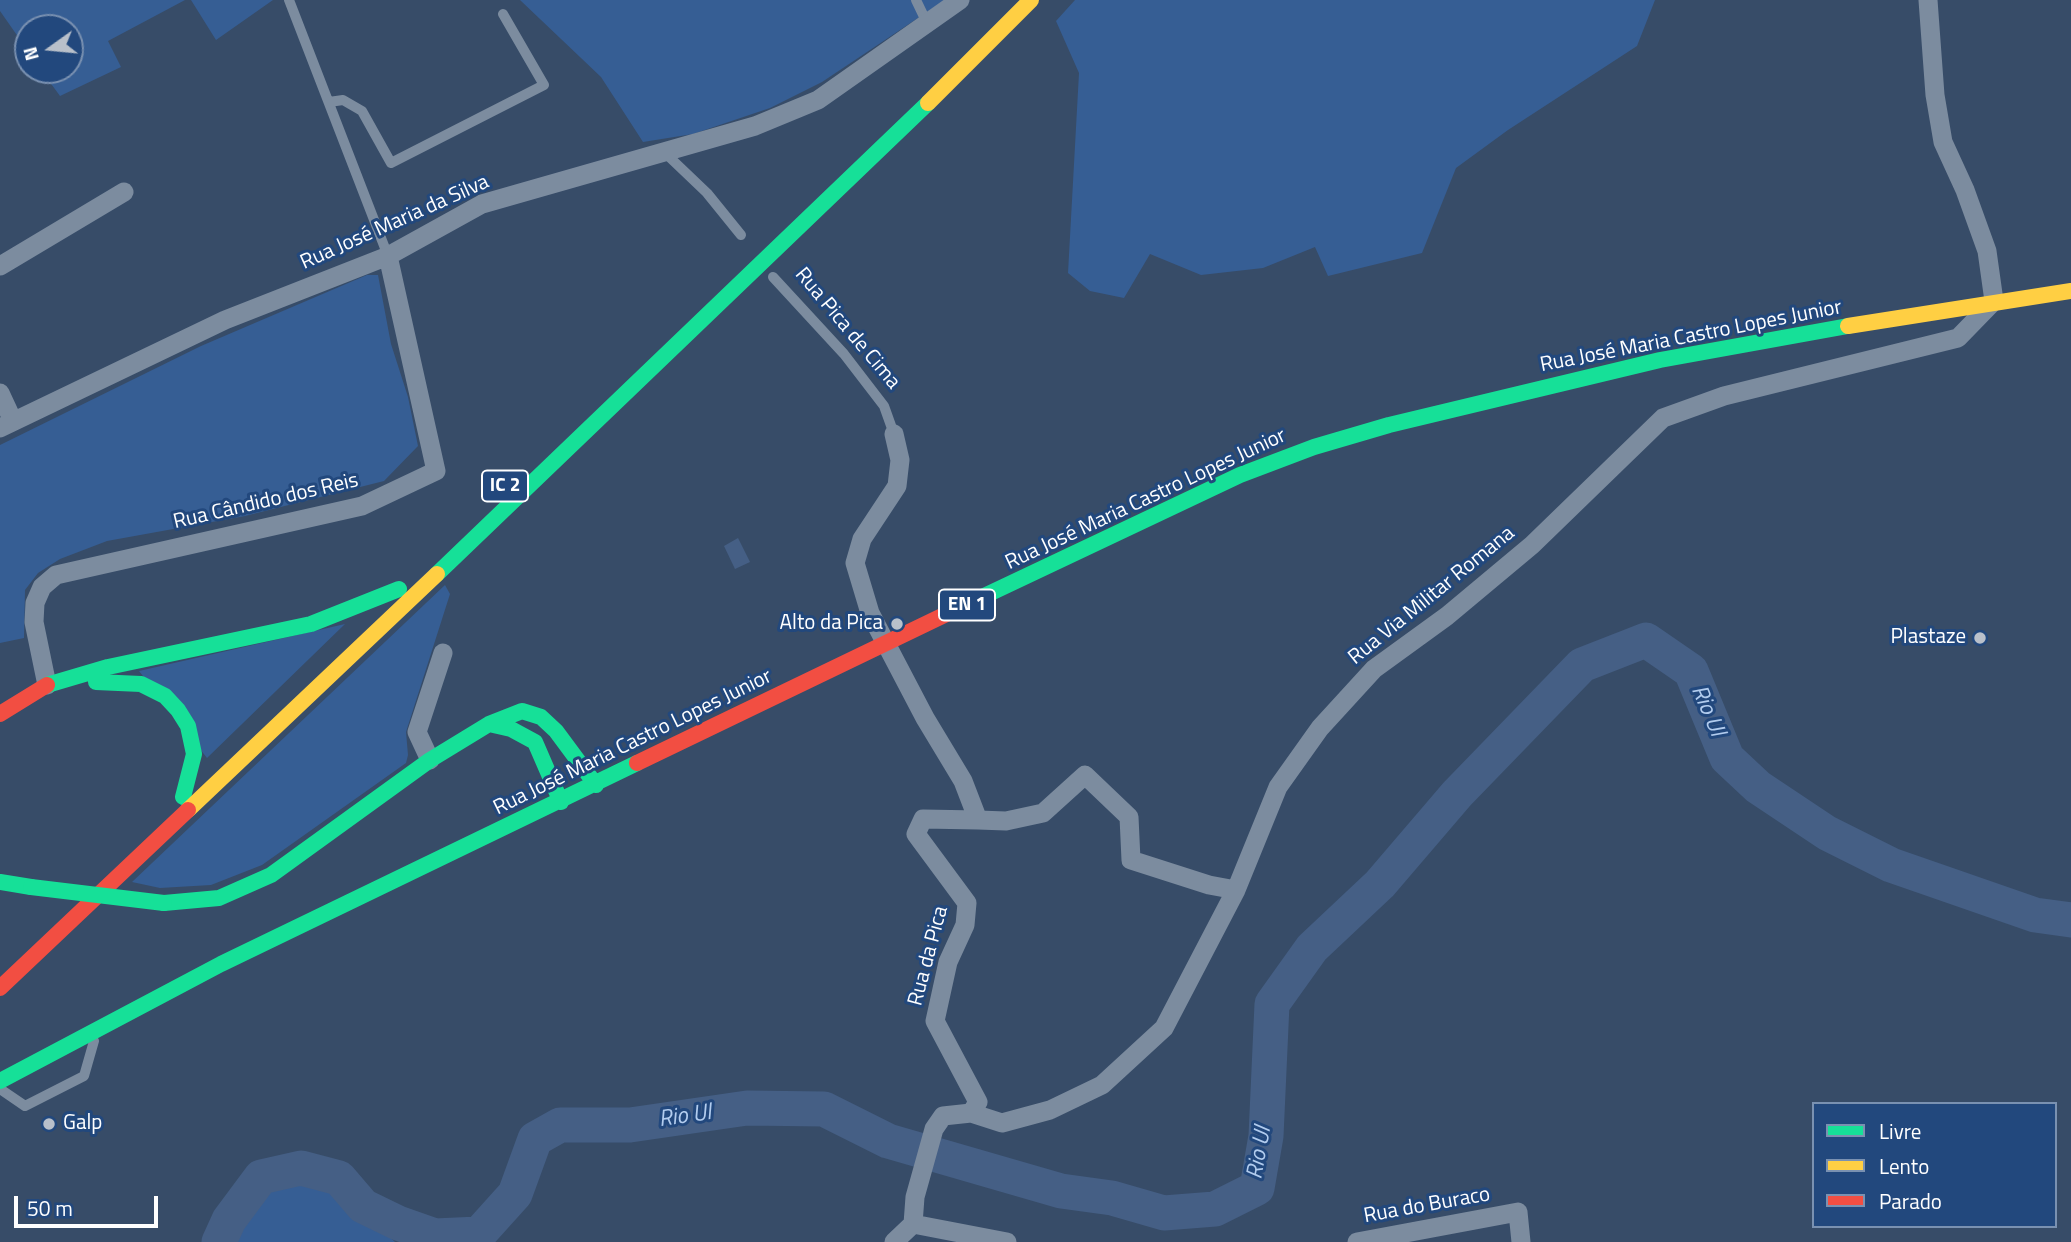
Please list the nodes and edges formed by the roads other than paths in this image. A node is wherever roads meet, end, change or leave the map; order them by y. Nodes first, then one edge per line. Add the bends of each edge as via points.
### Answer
1 (289, 0) edge
2 (915, 0) edge
3 (960, 0) edge
4 (1010, 0) edge
5 (1031, 0) edge
6 (1935, 4) edge
7 (503, 14) dead end
8 (928, 25) junction
9 (329, 102) junction
10 (663, 150) junction
11 (124, 192) dead end
12 (741, 235) dead end
13 (388, 256) junction
14 (0, 266) edge
15 (774, 277) dead end
16 (2071, 291) edge
17 (1994, 301) junction
18 (0, 393) edge
19 (7, 424) edge
20 (894, 434) joint
21 (399, 589) junction
22 (885, 643) junction
23 (443, 653) dead end
24 (47, 685) junction
25 (0, 714) edge
26 (489, 724) junction
27 (430, 760) junction
28 (596, 785) junction
29 (183, 797) junction
30 (561, 803) junction
31 (978, 820) junction
32 (0, 883) edge
33 (1236, 890) junction
34 (0, 971) edge
35 (0, 988) edge
36 (97, 1028) junction
37 (0, 1081) edge
38 (0, 1089) edge
39 (971, 1113) junction
40 (913, 1224) junction
41 (894, 1242) edge
42 (1007, 1242) edge
43 (1357, 1242) edge
44 (1521, 1242) edge

1 - 9 lane
2 - 8 lane
3 - 8 street, Rua José Maria da Silva
4 - 21 main road, IC 2
5 - 35 main road, IC 2 via 914,117
6 - 17 street via 1935,95 1943,142 1987,251
7 - 9 lane via 544,85 391,163 362,111 343,100
8 - 10 street, Rua José Maria da Silva via 818,100 755,126
9 - 13 lane
10 - 12 lane
10 - 13 street, Rua José Maria da Silva via 566,183 482,204
11 - 14 street
13 - 19 street, Rua José Maria da Silva via 225,320
13 - 24 street, Rua Cândido dos Reis via 436,471 362,506 56,575 42,587 35,603 34,622
15 - 20 lane, Rua Pica de Cima via 884,406
16 - 17 main road, Rua José Maria Castro Lopes Junior / EN 1
17 - 22 main road, Rua José Maria Castro Lopes Junior / EN 1 via 1660,360 1314,447 1240,475
17 - 33 street, Rua Via Militar Romana via 1958,338 1724,396 1663,418 1532,545 1374,669 1320,728 1278,787
18 - 19 street
20 - 22 street, Rua Pica de Cima via 900,460 897,486 862,539 855,563
21 - 24 main road via 311,624 108,667
21 - 29 main road, IC 2
22 - 28 main road, Rua José Maria Castro Lopes Junior / EN 1
22 - 31 street via 963,781
23 - 27 street via 417,732
24 - 25 main road
24 - 29 main road via 110,680 141,684 165,696 188,726 194,754
26 - 27 main road
26 - 28 main road via 522,710 541,717
26 - 30 main road via 535,742
27 - 32 main road, bridge via 271,875 219,898 164,903
28 - 30 main road, Rua José Maria Castro Lopes Junior / EN 1
29 - 34 main road, IC 2
30 - 36 main road, Rua José Maria Castro Lopes Junior / EN 1
31 - 33 street via 1006,821 1043,813 1085,775 1129,817 1131,860
31 - 39 street, Rua da Pica via 923,819 916,834 967,903 965,925 948,961 935,1021 978,1102
33 - 39 street, Rua Via Militar Romana via 1164,1028 1102,1085 1050,1110 1002,1123
36 - 37 main road, Rua José Maria Castro Lopes Junior / EN 1
36 - 38 lane via 84,1076 25,1106
39 - 40 street via 943,1116 934,1129 915,1197
40 - 41 street
40 - 42 street
43 - 44 street, Rua do Buraco via 1518,1212

